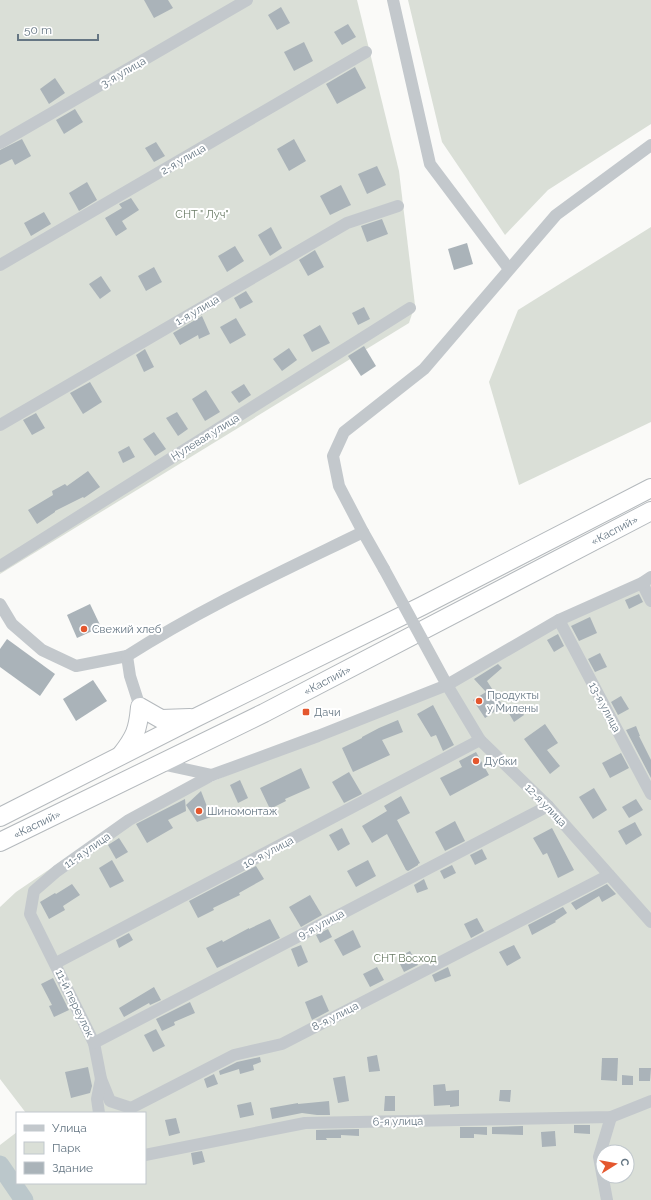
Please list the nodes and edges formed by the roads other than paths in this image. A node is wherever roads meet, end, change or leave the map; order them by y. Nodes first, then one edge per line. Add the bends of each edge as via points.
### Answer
1 (247, 0) edge
2 (393, 0) edge
3 (366, 52) dead end
4 (0, 143) edge
5 (651, 145) edge
6 (398, 206) dead end
7 (0, 265) edge
8 (510, 269) junction
9 (410, 308) dead end
10 (0, 425) edge
11 (651, 488) edge
12 (651, 511) edge
13 (363, 532) junction
14 (0, 566) edge
15 (646, 580) edge
16 (651, 601) edge
17 (0, 604) edge
18 (559, 620) junction
19 (127, 656) junction
20 (447, 685) junction
21 (140, 707) junction
22 (195, 718) junction
23 (480, 740) junction
24 (120, 756) junction
25 (161, 764) junction
26 (212, 775) junction
27 (651, 794) edge
28 (548, 806) junction
29 (0, 817) edge
30 (0, 842) edge
31 (609, 875) junction
32 (651, 922) edge
33 (56, 963) junction
34 (94, 1043) junction
35 (102, 1079) junction
36 (651, 1101) edge
37 (99, 1112) edge
38 (611, 1117) junction
39 (146, 1154) edge
40 (607, 1200) edge

1 - 4 street, 3-я улица
2 - 8 street via 430,164
3 - 7 street, 2-я улица
5 - 8 street, 12-я улица via 556,214
6 - 10 street, 1-я улица via 347,223
8 - 13 street, 12-я улица via 424,369 344,432 333,456 339,486
9 - 14 street, Нулевая улица
11 - 22 highway, «Каспий» via 422,606
12 - 25 highway, «Каспий» via 264,714
13 - 19 street via 160,634
13 - 20 street, 12-я улица, bridge
15 - 16 street
15 - 18 street, 11-я улица
17 - 19 street via 12,624 42,650 76,666
18 - 20 street, 11-я улица
18 - 27 street, 13-я улица
19 - 21 street via 130,676
20 - 23 street, 12-я улица
20 - 26 street, 11-я улица
21 - 22 highway via 161,719
21 - 24 highway via 139,721 133,739
22 - 24 highway, «Каспий»
23 - 28 street, 12-я улица
23 - 33 street, 10-я улица
24 - 29 highway, «Каспий»
25 - 26 street
25 - 30 highway, «Каспий»
26 - 33 street, 11-я улица via 129,820 57,871 34,891 30,914
28 - 31 street, 12-я улица
28 - 34 street, 9-я улица
31 - 32 street, 12-я улица
31 - 35 street, 8-я улица via 282,1044 234,1055 131,1108 110,1101
33 - 34 street, 11-й переулок
34 - 35 street, 8-я улица
35 - 37 street via 96,1099
36 - 38 street, 6-я улица
38 - 39 street, 6-я улица via 304,1123
38 - 40 street via 599,1157

